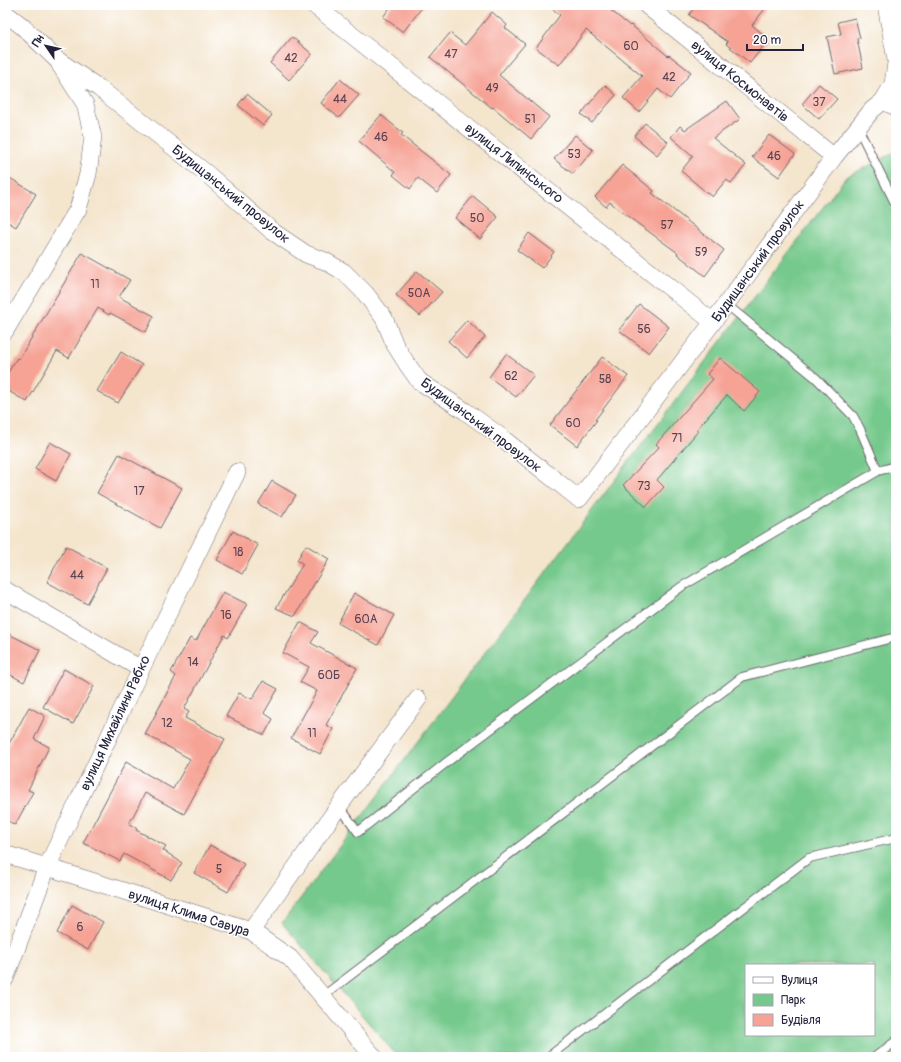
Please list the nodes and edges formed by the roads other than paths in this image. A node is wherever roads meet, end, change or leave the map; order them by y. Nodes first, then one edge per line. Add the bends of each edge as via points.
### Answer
1 (314, 5) edge
2 (646, 5) edge
3 (886, 5) edge
4 (5, 13) edge
5 (56, 59) junction
6 (896, 60) edge
7 (896, 64) edge
8 (890, 104) edge
9 (858, 128) junction
10 (834, 157) junction
11 (896, 205) edge
12 (726, 304) junction
13 (713, 322) junction
14 (5, 331) edge
15 (896, 466) edge
16 (878, 471) junction
17 (236, 472) dead end
18 (5, 590) edge
19 (896, 637) edge
20 (141, 669) junction
21 (418, 699) dead end
22 (339, 806) junction
23 (896, 838) edge
24 (5, 854) edge
25 (47, 867) junction
26 (251, 932) junction
27 (5, 979) edge
28 (322, 997) junction
29 (896, 1041) edge
30 (374, 1057) edge
31 (548, 1057) edge
32 (875, 1057) edge

1 - 13 street, вулиця Липинського
2 - 10 street, вулиця Космонавтів
3 - 6 street
4 - 5 street, Будищанський провулок
5 - 13 street, Будищанський провулок via 98,88 206,173 272,231 306,254 344,272 365,293 384,318 395,345 419,381 497,434 579,498
5 - 14 street via 85,104 93,137 88,174 78,209
7 - 8 street, Будищанський провулок
8 - 9 street, Будищанський провулок via 872,110
9 - 10 street, Будищанський провулок
9 - 11 lane
10 - 12 street, Будищанський провулок
12 - 13 street, Будищанський провулок
12 - 16 lane via 816,378 853,416
15 - 16 lane
16 - 22 lane via 682,587 358,832
17 - 20 street, вулиця Михайлини Рабко
18 - 20 street
19 - 28 lane via 742,677
20 - 25 street, вулиця Михайлини Рабко
21 - 22 street
22 - 26 street
23 - 31 lane via 810,858
24 - 25 street, вулиця Клима Савура
25 - 26 street, вулиця Клима Савура
25 - 27 street, вулиця Михайлини Рабко
26 - 28 street, вулиця Клима Савура via 290,958
28 - 30 street, вулиця Клима Савура
29 - 32 lane

